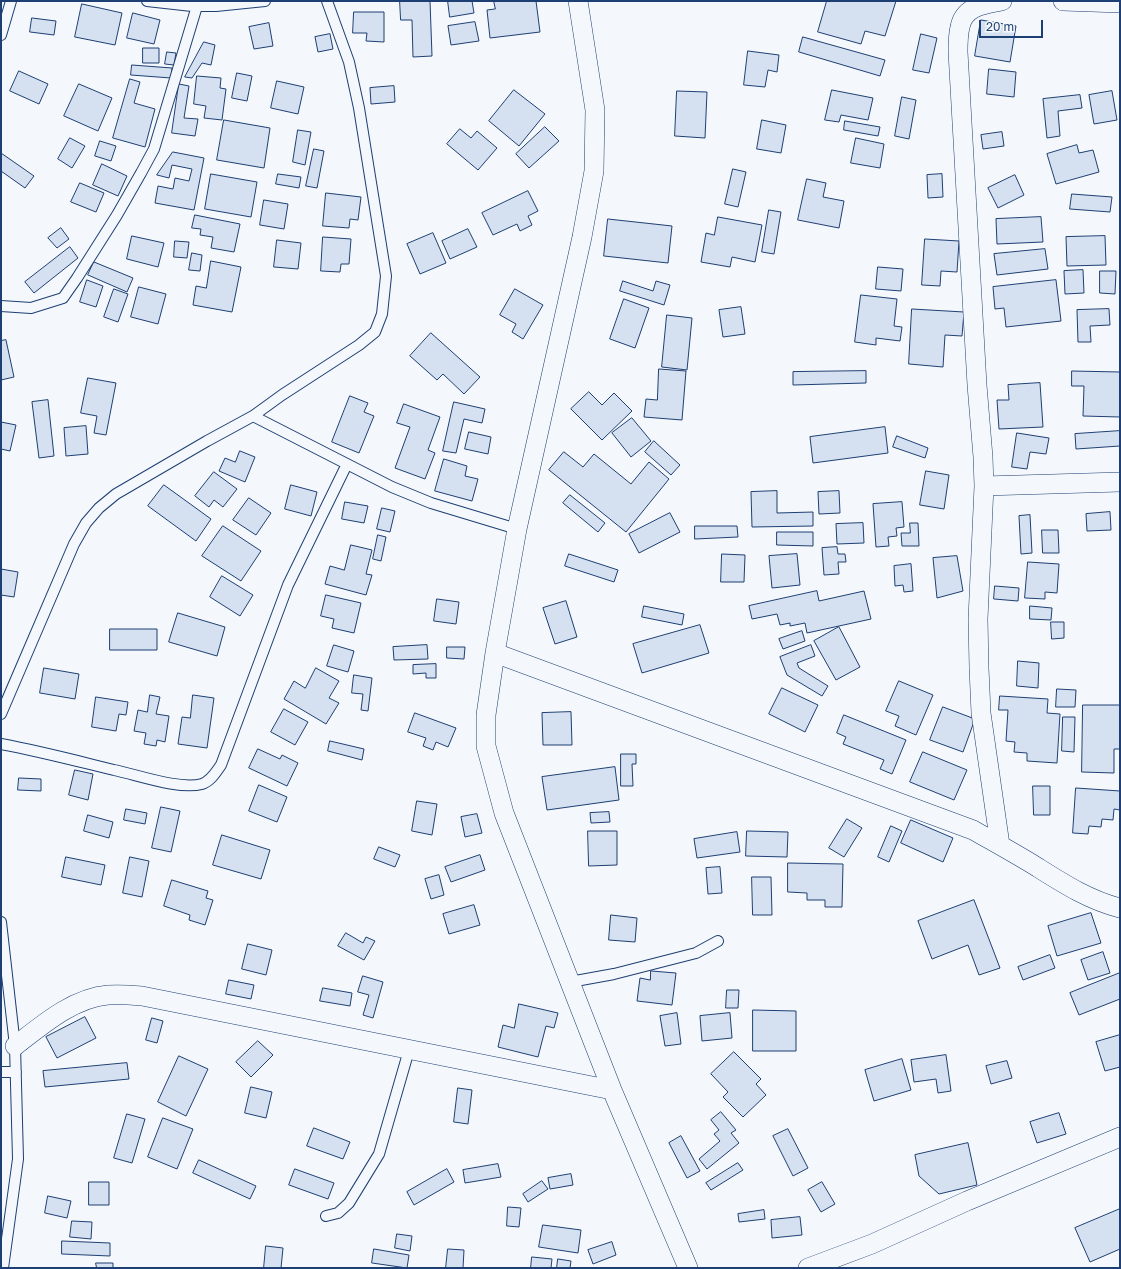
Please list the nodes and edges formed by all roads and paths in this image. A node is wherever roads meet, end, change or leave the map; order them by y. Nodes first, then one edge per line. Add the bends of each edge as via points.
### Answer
1 (11, 1) edge
2 (147, 1) edge
3 (265, 1) edge
4 (327, 1) edge
5 (578, 1) edge
6 (1002, 1) edge
7 (1063, 1) edge
8 (1120, 3) edge
9 (197, 6) junction
10 (1, 35) edge
11 (1, 306) edge
12 (253, 416) junction
13 (346, 464) junction
14 (1120, 482) edge
15 (984, 486) junction
16 (516, 529) junction
17 (495, 653) junction
18 (1, 714) edge
19 (1, 744) edge
20 (1000, 845) junction
21 (1120, 908) edge
22 (1, 922) edge
23 (718, 941) dead end
24 (570, 982) junction
25 (15, 1046) junction
26 (410, 1050) junction
27 (1, 1072) edge
28 (16, 1072) junction
29 (612, 1090) junction
30 (1120, 1138) edge
31 (326, 1216) dead end
32 (683, 1267) edge
33 (3, 1268) edge
34 (808, 1268) edge

1 - 10 lane
2 - 9 lane
3 - 9 lane
4 - 12 lane via 349,62 359,108 386,276 382,314 375,332 359,345
5 - 16 street via 595,110 594,171 582,237
6 - 15 street via 981,5 965,14 960,26 958,52
7 - 8 street
9 - 11 lane via 154,149 77,278 63,298 31,308
12 - 13 lane
12 - 18 lane via 116,494 86,523 74,544
13 - 16 lane via 431,503
13 - 19 lane via 288,585 221,765 211,778 202,783 188,785 165,782
14 - 15 street
15 - 20 street via 978,619 981,713
16 - 17 street
17 - 20 street via 973,830
17 - 24 street via 486,714 486,746 504,812
20 - 21 street via 1079,893 1102,904
22 - 25 lane
23 - 24 lane via 696,953 614,974
24 - 29 street
25 - 26 street via 66,1009 107,995 125,995 142,996
25 - 28 lane
26 - 29 street
26 - 31 lane via 379,1154 350,1203 338,1213
27 - 28 lane
28 - 33 lane via 18,1159
29 - 32 street
30 - 34 street via 967,1201 872,1244

